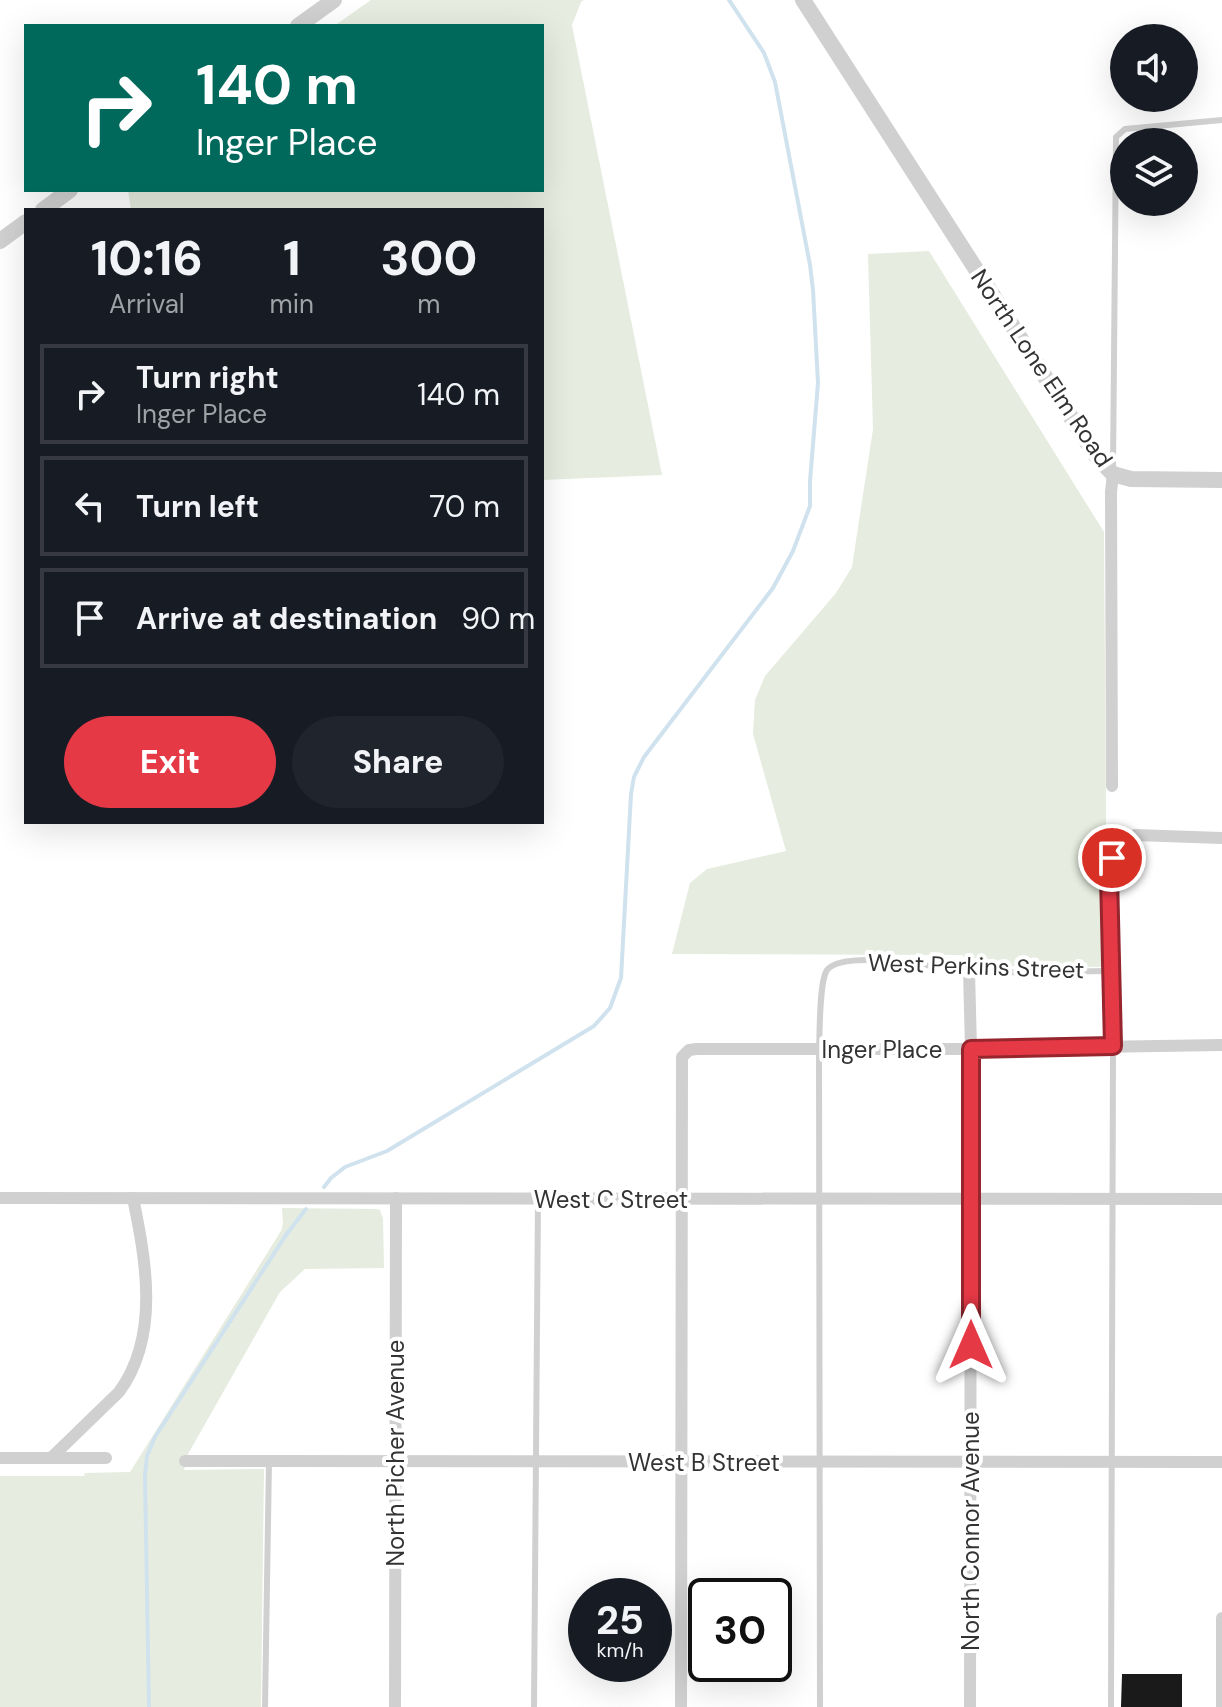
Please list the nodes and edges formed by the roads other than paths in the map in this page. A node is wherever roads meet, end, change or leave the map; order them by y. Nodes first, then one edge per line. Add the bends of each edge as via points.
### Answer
1 (334, 0) edge
2 (803, 0) edge
3 (301, 24) edge
4 (1222, 120) edge
5 (67, 192) edge
6 (46, 208) edge
7 (24, 223) edge
8 (0, 241) edge
9 (1113, 474) junction
10 (1222, 480) edge
11 (1112, 786) dead end
12 (1222, 838) edge
13 (1112, 858) joint
14 (969, 971) junction
15 (1111, 971) junction
16 (1222, 1045) edge
17 (1113, 1046) junction
18 (819, 1049) junction
19 (971, 1049) junction
20 (0, 1198) edge
21 (133, 1198) junction
22 (396, 1198) junction
23 (538, 1199) junction
24 (681, 1199) junction
25 (819, 1199) junction
26 (971, 1199) junction
27 (1112, 1199) junction
28 (1222, 1199) edge
29 (0, 1458) edge
30 (51, 1458) junction
31 (106, 1458) dead end
32 (185, 1461) dead end
33 (269, 1461) junction
34 (394, 1461) junction
35 (535, 1461) junction
36 (682, 1461) junction
37 (820, 1462) junction
38 (971, 1462) junction
39 (1112, 1462) junction
40 (1222, 1462) edge
41 (1222, 1618) edge
42 (265, 1707) edge
43 (395, 1707) edge
44 (534, 1707) edge
45 (681, 1707) edge
46 (820, 1707) edge
47 (970, 1707) edge
48 (1111, 1707) edge
49 (1222, 1707) edge

1 - 3 street
2 - 9 street, North Lone Elm Road via 1096,456
4 - 9 lane via 1125,129 1116,137
5 - 6 street
7 - 8 street
9 - 10 street via 1131,479
9 - 11 street, North Lone Elm Road
12 - 13 street via 1135,835
13 - 15 lane
14 - 15 lane, West Perkins Street
14 - 18 lane, West Perkins Street via 907,961 833,965 824,979
14 - 19 street, North Connor Avenue
15 - 17 lane
16 - 17 street, Inger Place
17 - 19 street, Inger Place
17 - 27 lane
18 - 19 street, Inger Place
18 - 24 street, Inger Place via 686,1052 681,1063
18 - 25 lane
19 - 26 street, North Connor Avenue
20 - 21 street, West C Street
21 - 22 street, West C Street
21 - 30 street via 147,1298 134,1365 119,1392
22 - 23 street, West C Street
22 - 34 street, North Picher Avenue
23 - 24 street, West C Street
23 - 35 lane
24 - 25 street, West C Street
24 - 36 street
25 - 26 street, West C Street
25 - 37 lane
26 - 27 street, West C Street
26 - 38 street, North Connor Avenue
27 - 28 street, West C Street
27 - 39 lane
29 - 30 street
30 - 31 street
32 - 33 street, West B Street
33 - 34 street, West B Street
33 - 42 lane
34 - 35 street, West B Street
34 - 43 street, North Picher Avenue
35 - 36 street, West B Street
35 - 44 lane
36 - 37 street, West B Street
36 - 45 street
37 - 38 street, West B Street
37 - 46 lane
38 - 39 street, West B Street
38 - 47 street, North Connor Avenue
39 - 40 street, West B Street
39 - 48 lane
41 - 49 street

